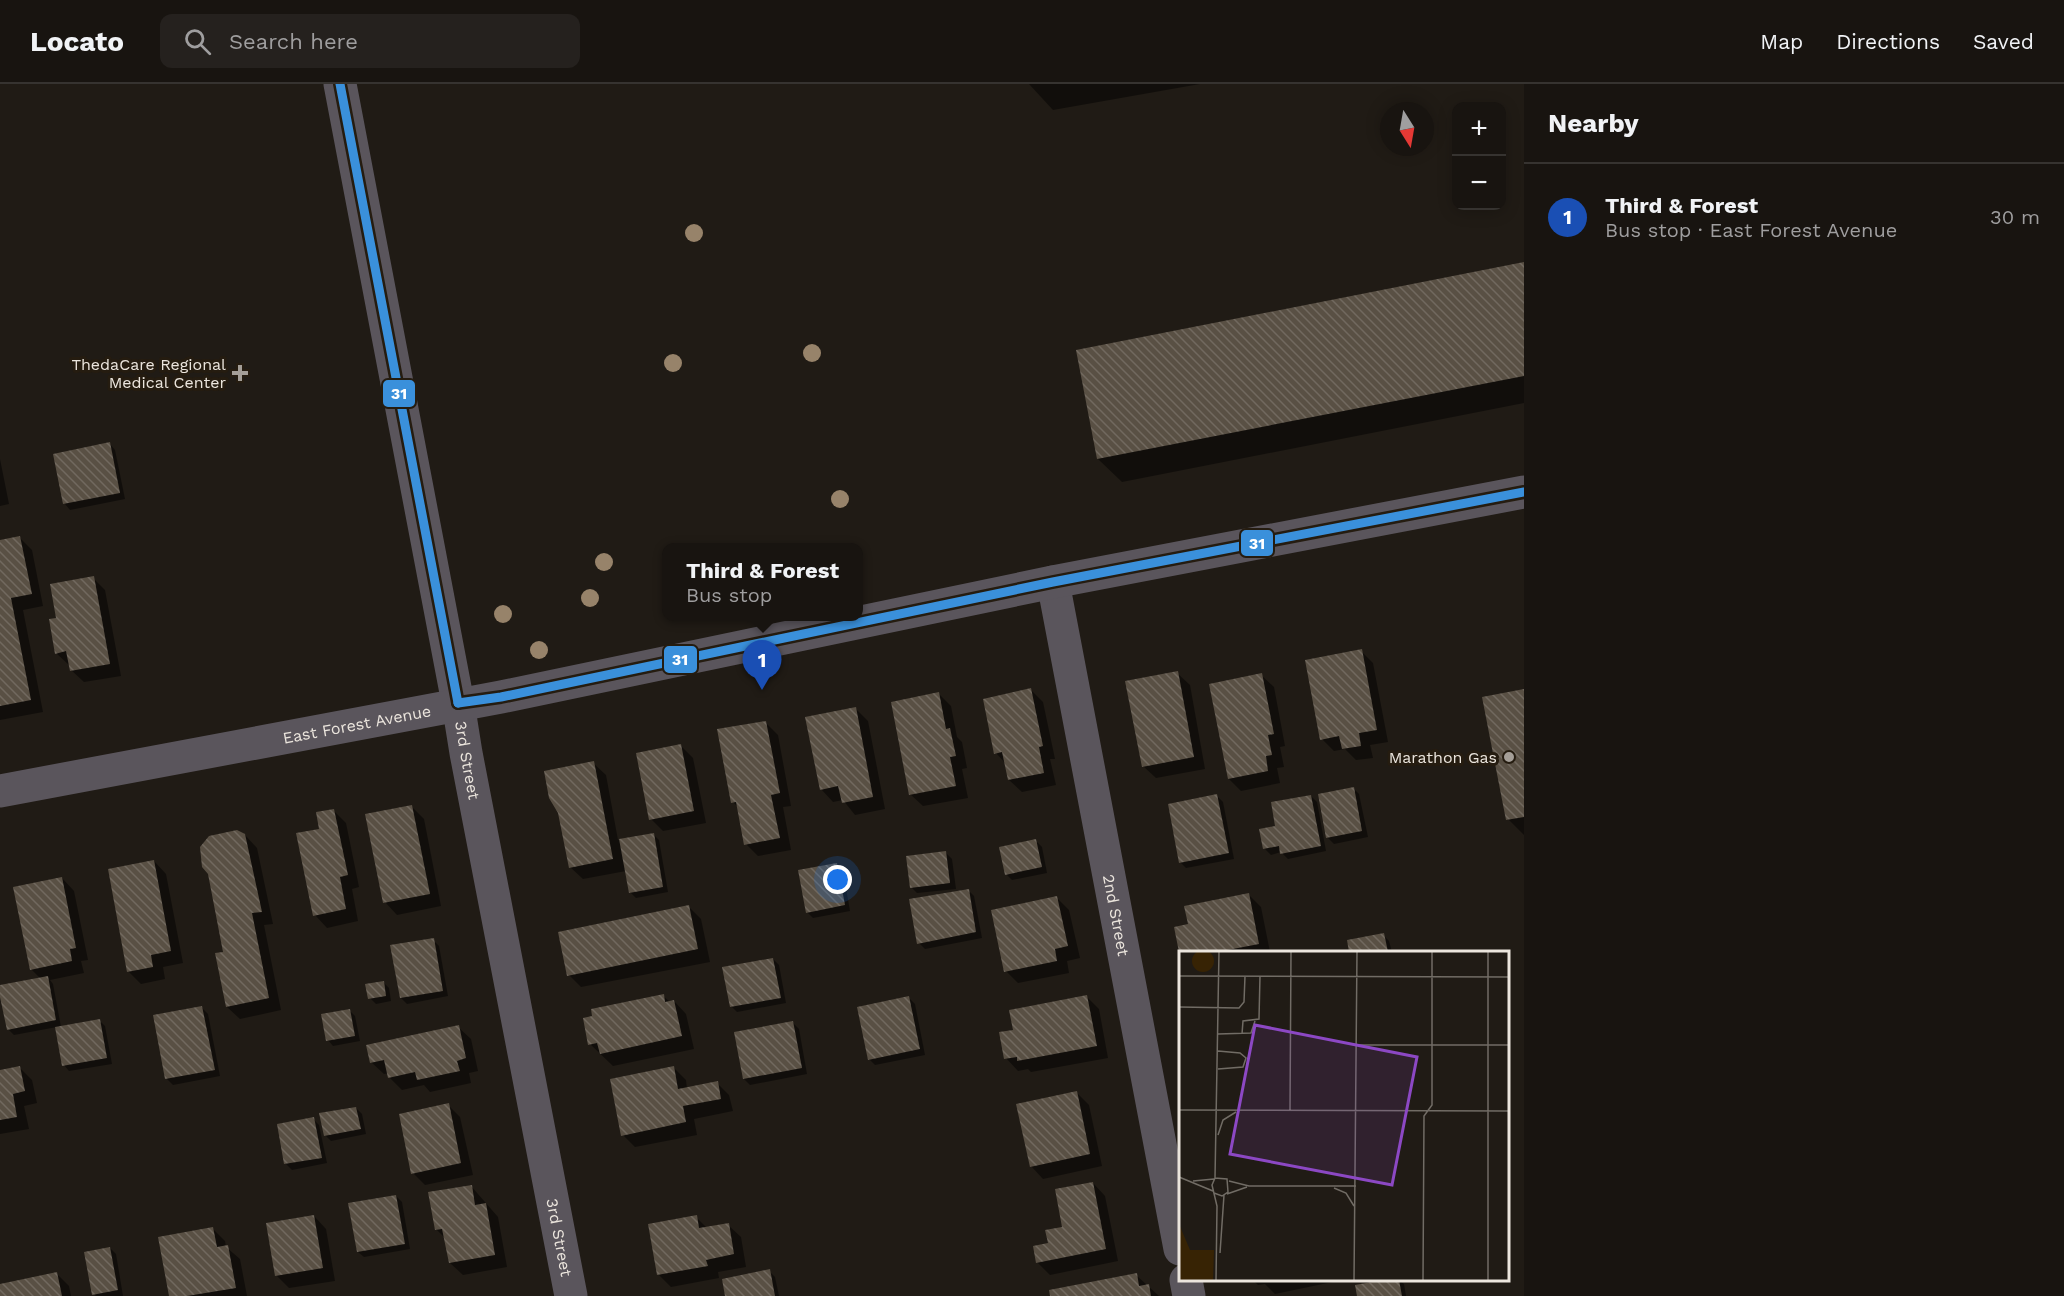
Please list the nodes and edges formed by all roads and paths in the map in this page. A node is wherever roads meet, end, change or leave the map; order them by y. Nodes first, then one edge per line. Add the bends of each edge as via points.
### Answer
1 (340, 84) edge
2 (1523, 491) edge
3 (1053, 582) junction
4 (458, 704) junction
5 (0, 790) edge
6 (1179, 1244) edge
7 (1186, 1281) edge
8 (571, 1296) edge
9 (1190, 1296) edge

1 - 4 street, 3rd Street
2 - 3 street, East Forest Avenue
3 - 4 street, East Forest Avenue
3 - 6 street, 2nd Street
4 - 5 street, East Forest Avenue
4 - 8 street, 3rd Street
7 - 9 street

